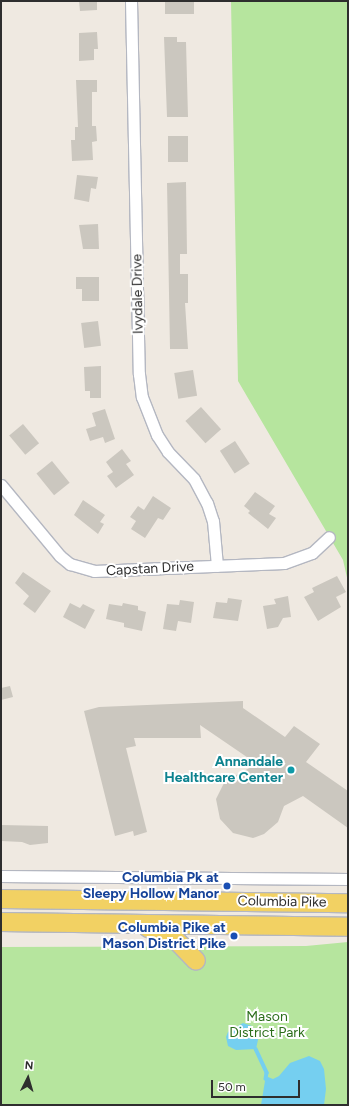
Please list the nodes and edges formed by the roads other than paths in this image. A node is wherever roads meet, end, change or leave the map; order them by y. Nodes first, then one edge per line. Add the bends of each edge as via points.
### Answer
1 (131, 1) edge
2 (1, 485) edge
3 (329, 538) dead end
4 (217, 566) junction
5 (1, 876) edge
6 (348, 879) edge
7 (1, 899) edge
8 (348, 903) edge
9 (1, 922) edge
10 (134, 924) junction
11 (348, 927) edge
12 (196, 961) dead end

1 - 4 street, Ivydale Drive via 139,374 142,397 157,435 168,452 194,479 207,503 213,521
2 - 4 street, Capstan Drive via 60,556 81,569 94,571
3 - 4 street, Capstan Drive via 312,553 292,561
5 - 6 street
7 - 8 main road, Columbia Pike
9 - 10 main road, Columbia Pike
10 - 11 main road, Columbia Pike
10 - 12 main road via 161,931 175,939

